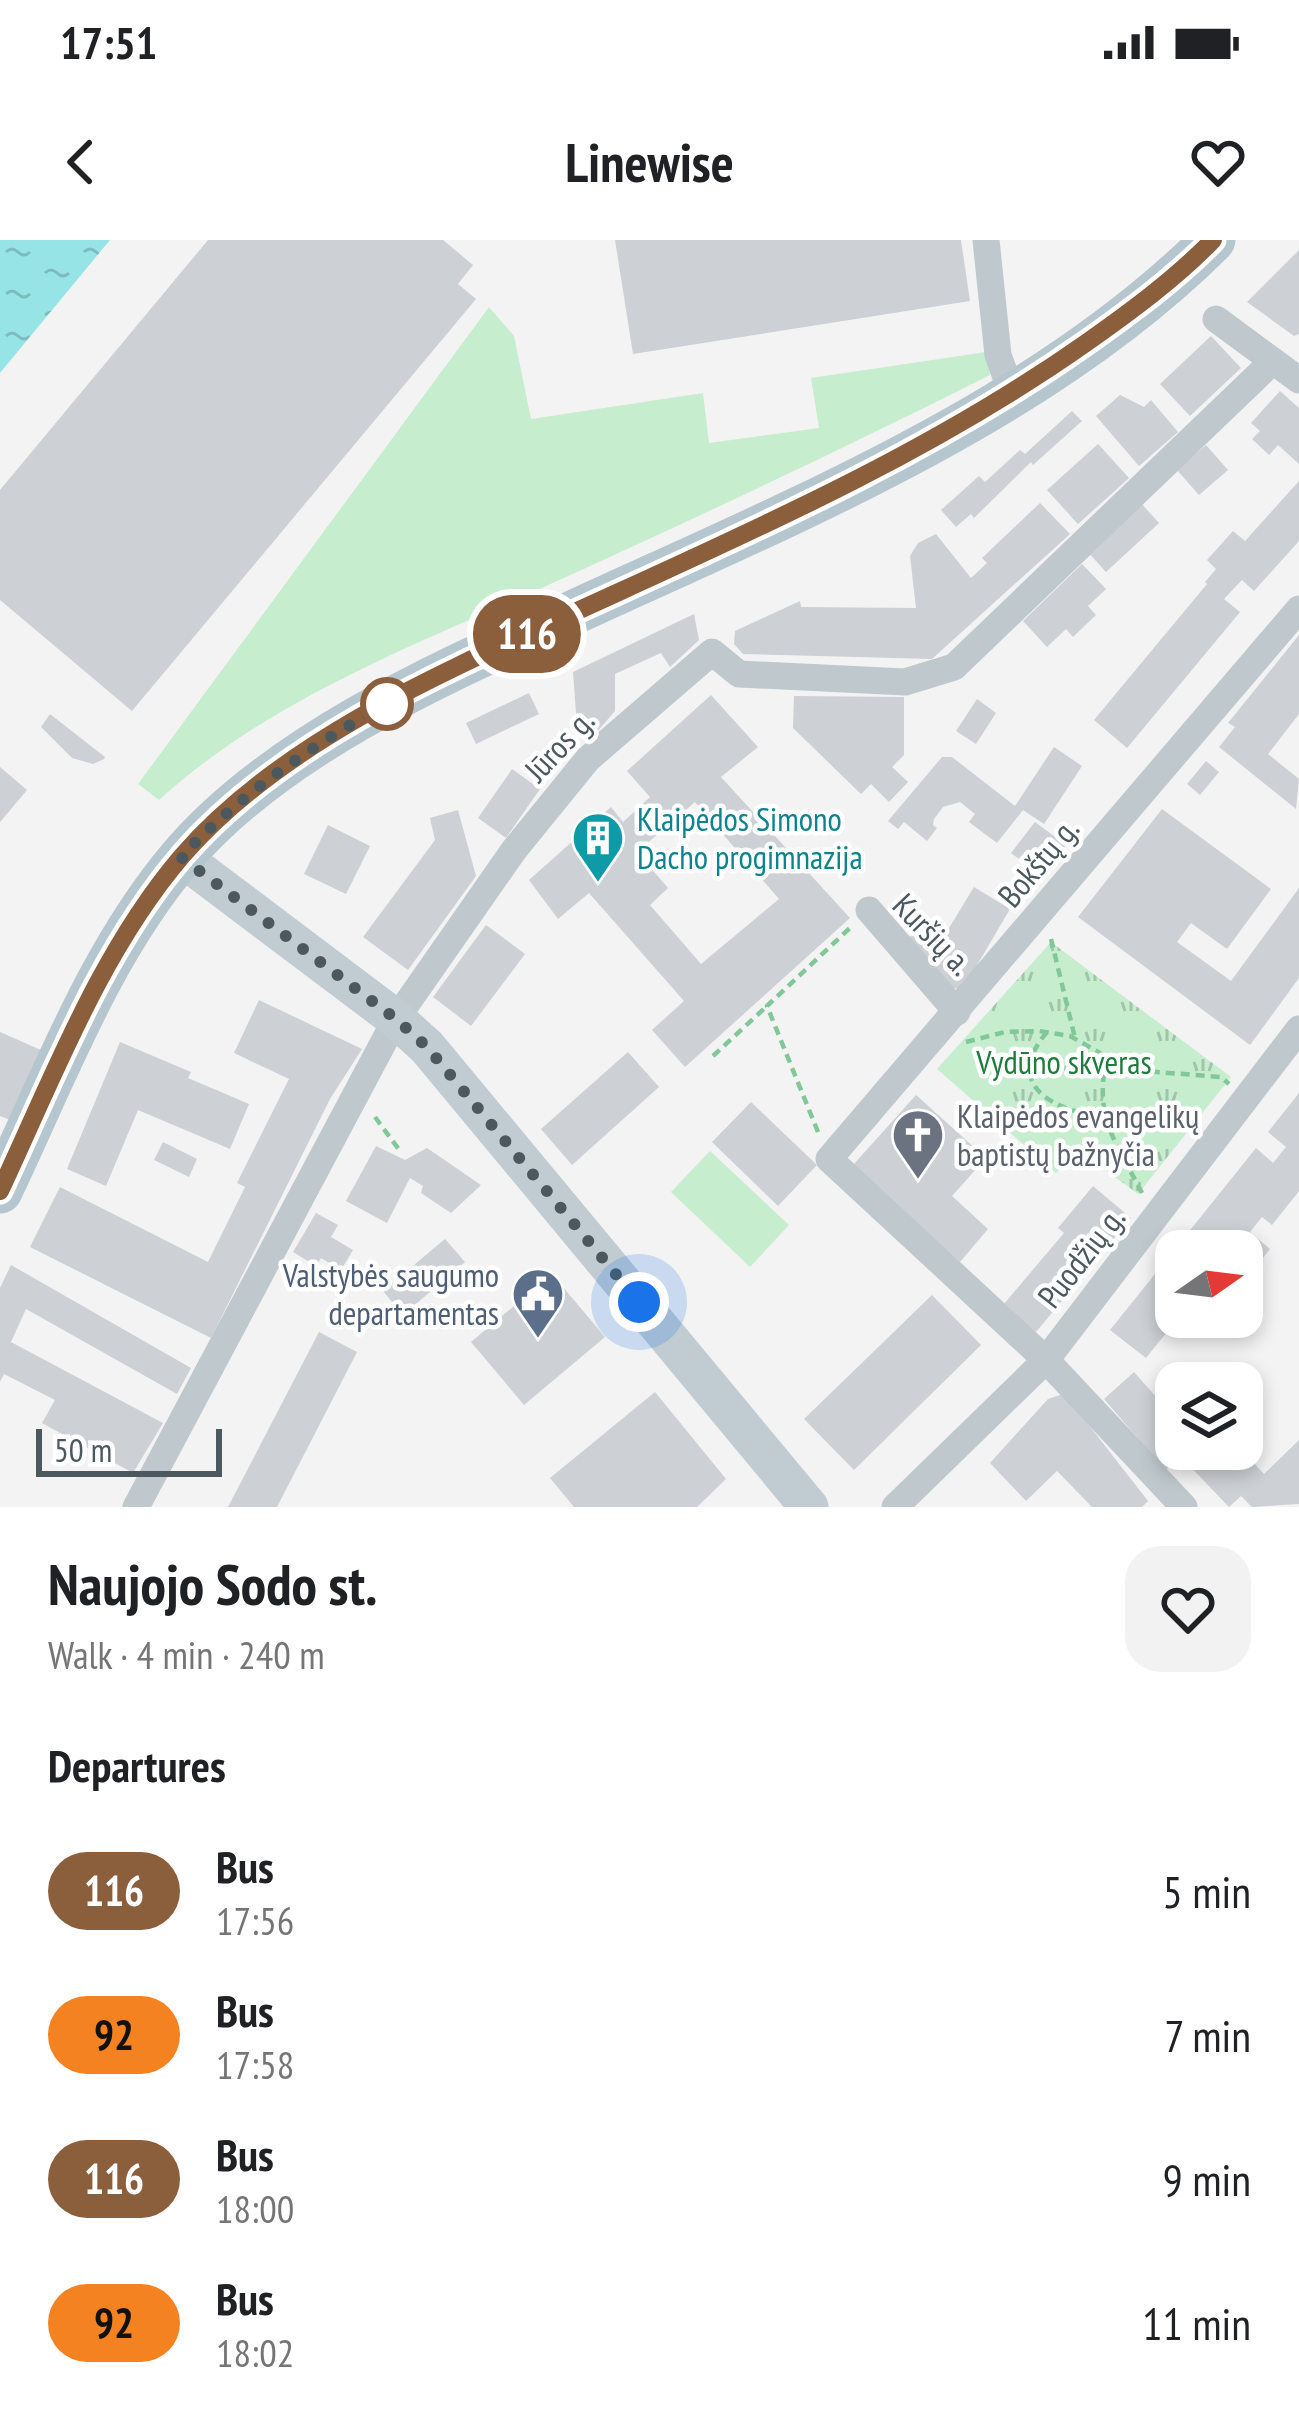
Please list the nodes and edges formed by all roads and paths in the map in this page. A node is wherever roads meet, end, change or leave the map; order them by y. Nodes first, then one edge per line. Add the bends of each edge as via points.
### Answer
1 (986, 240) edge
2 (1213, 240) edge
3 (1216, 319) dead end
4 (1273, 362) junction
5 (1298, 378) edge
6 (1012, 394) junction
7 (1299, 609) edge
8 (181, 857) junction
9 (869, 910) joint
10 (1044, 910) junction
11 (766, 1006) junction
12 (958, 1012) junction
13 (396, 1019) junction
14 (1299, 1029) edge
15 (1047, 1032) junction
16 (1076, 1038) junction
17 (933, 1040) junction
18 (713, 1056) dead end
19 (1107, 1057) junction
20 (355, 1097) junction
21 (1248, 1099) junction
22 (1105, 1118) junction
23 (400, 1151) dead end
24 (830, 1160) junction
25 (0, 1191) edge
26 (1155, 1219) junction
27 (1046, 1360) junction
28 (915, 1500) edge
29 (136, 1507) edge
30 (809, 1507) edge
31 (1184, 1507) edge

1 - 6 street via 998,355
2 - 6 main road
3 - 4 street
4 - 5 street
4 - 13 street, Jūros g. via 954,668 905,682 739,674 712,652 588,759
6 - 8 main road via 853,482 385,705 289,763
7 - 10 street, Bokštų g.
8 - 13 main road
8 - 25 main road via 121,943
9 - 11 path, Kuršių a.
9 - 12 street, Kuršių a.
10 - 12 street, Bokštų g.
10 - 16 path
11 - 18 path, Kuršių a.
11 - 24 path
12 - 17 street, Bokštų g.
13 - 20 street, Jūros g.
13 - 30 main road via 454,1077
14 - 21 street, Puodžių g.
15 - 16 path
15 - 17 path via 993,1034 946,1049
15 - 22 path via 1031,1051 1032,1081 1058,1106
16 - 19 path
17 - 24 street, Bokštų g.
19 - 21 path via 1144,1071 1221,1077
19 - 22 path via 1099,1090
20 - 23 path
20 - 29 street, Jūros g.
21 - 26 street, Puodžių g.
22 - 26 path
24 - 27 street
26 - 27 street, Puodžių g.
27 - 28 street, Puodžių g.
27 - 31 street

